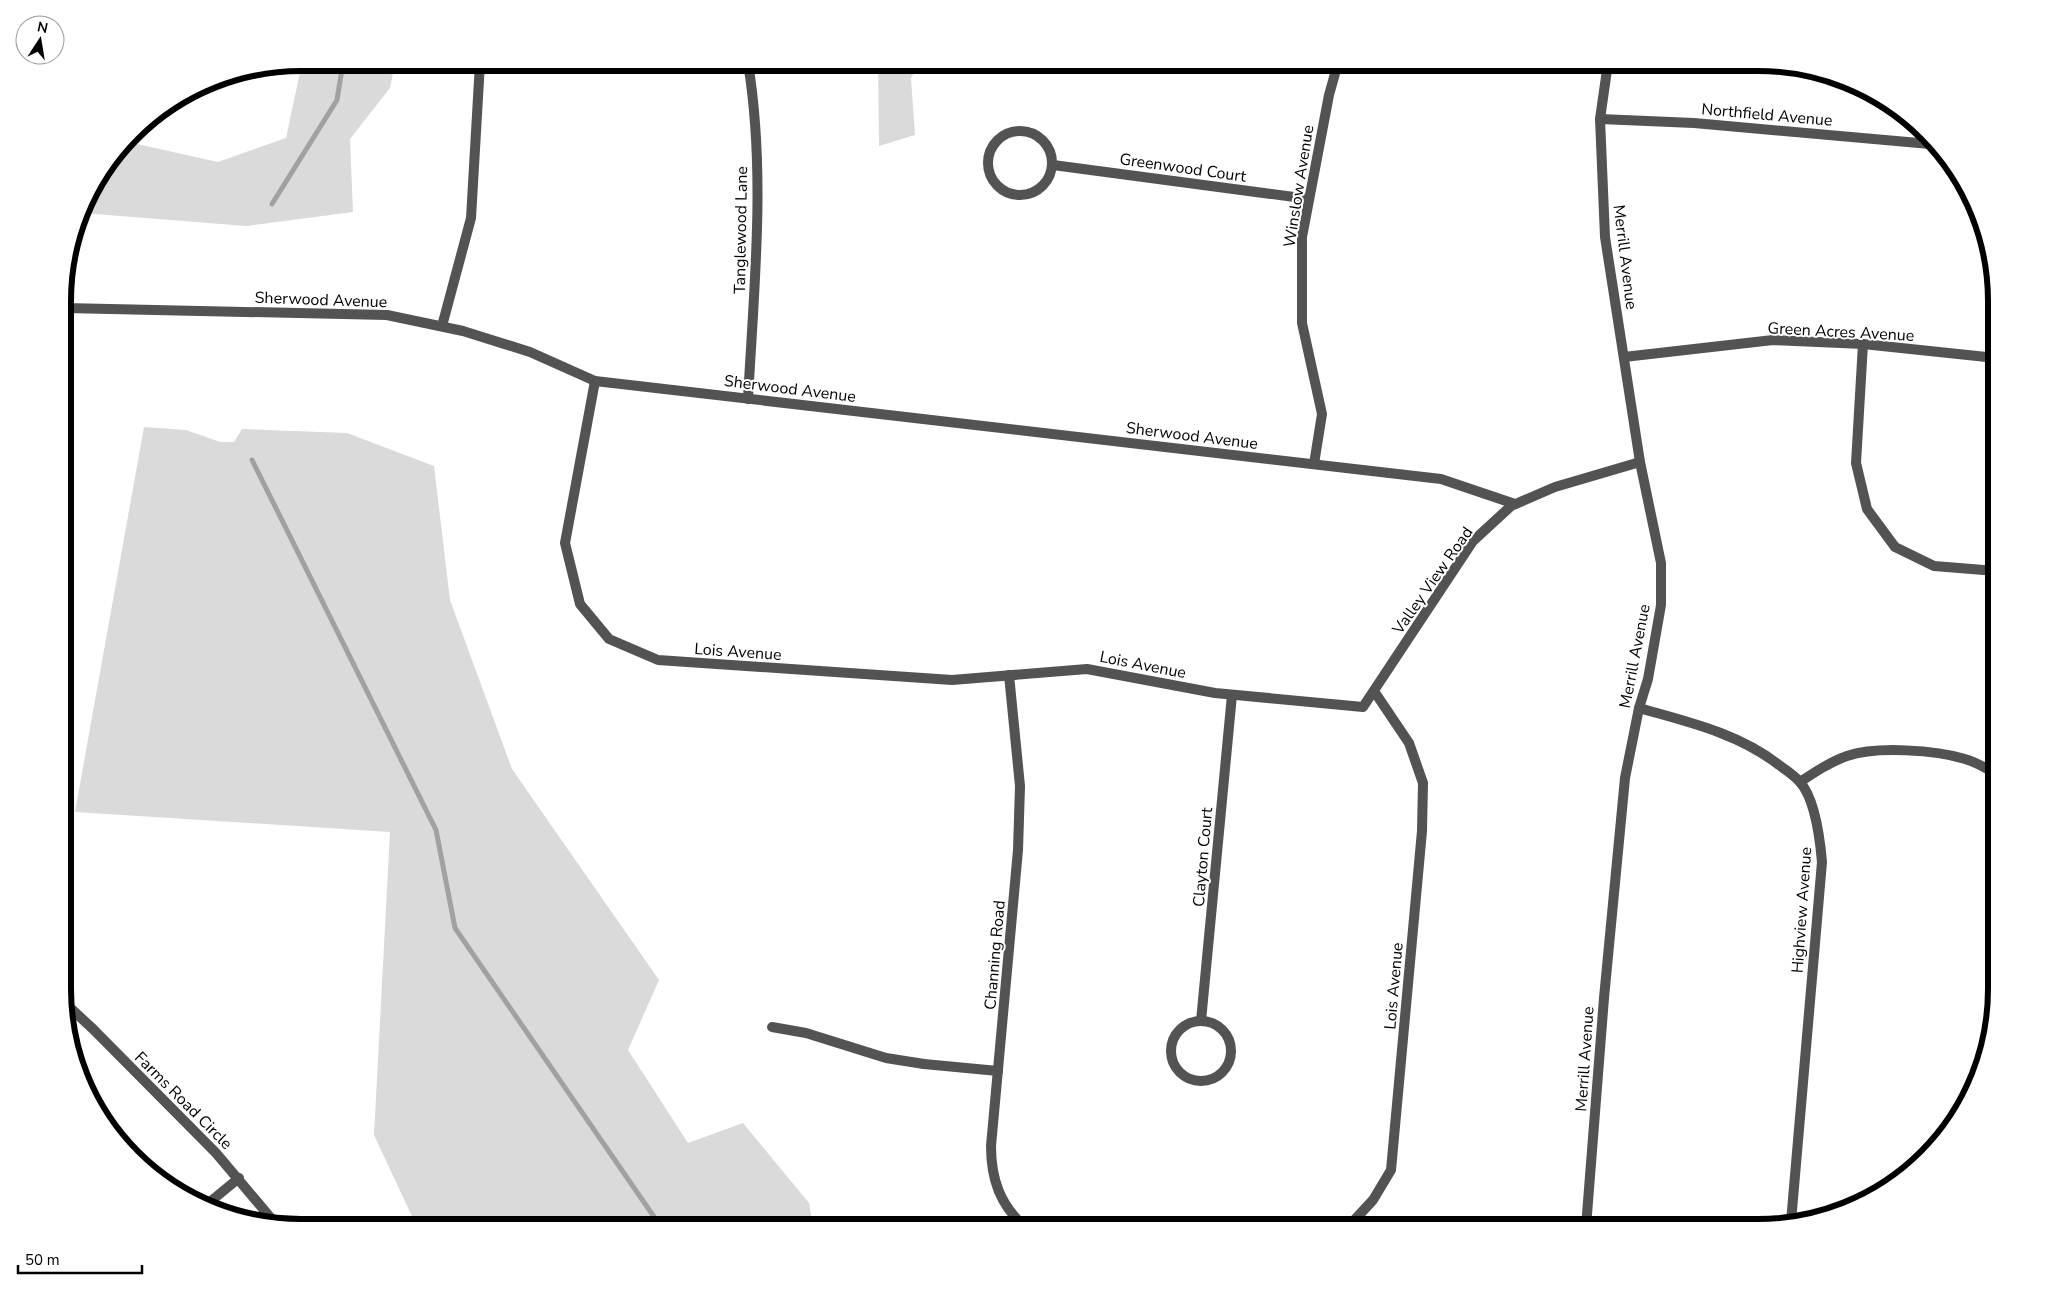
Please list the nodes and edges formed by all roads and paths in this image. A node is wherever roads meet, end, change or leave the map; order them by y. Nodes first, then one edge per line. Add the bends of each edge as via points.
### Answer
1 (479, 71) edge
2 (749, 71) edge
3 (1336, 71) edge
4 (1607, 71) edge
5 (1600, 119) junction
6 (1926, 144) edge
7 (1053, 164) junction
8 (1309, 199) junction
9 (71, 308) edge
10 (442, 326) junction
11 (1862, 344) junction
12 (1624, 357) junction
13 (1988, 357) edge
14 (596, 381) junction
15 (748, 398) junction
16 (1640, 462) junction
17 (1314, 464) junction
18 (1515, 504) junction
19 (1988, 570) edge
20 (1009, 676) junction
21 (1374, 691) junction
22 (1232, 695) junction
23 (1639, 708) junction
24 (1988, 769) edge
25 (1800, 782) junction
26 (72, 1011) edge
27 (1201, 1021) junction
28 (772, 1027) dead end
29 (998, 1071) junction
30 (239, 1178) junction
31 (212, 1200) edge
32 (1792, 1216) edge
33 (270, 1217) edge
34 (1015, 1219) edge
35 (1355, 1219) edge
36 (1587, 1219) edge

1 - 10 street via 471,218
2 - 15 street, Tanglewood Lane via 754,103 758,199
3 - 8 street, Winslow Avenue
4 - 5 street, Merrill Avenue
5 - 6 street, Northfield Avenue via 1694,123
5 - 12 street, Merrill Avenue via 1605,237
7 - 7 street via 1046,144 1038,136 1028,131 1012,132 997,140 991,148 988,170 995,183 1007,193 1018,195 1032,192 1045,184
7 - 8 street, Greenwood Court
8 - 17 street, Winslow Avenue via 1302,237 1302,323 1322,414
9 - 10 street, Sherwood Avenue via 387,315
10 - 14 street, Sherwood Avenue via 530,352
11 - 12 street, Green Acres Avenue via 1773,340
11 - 13 street, Green Acres Avenue
11 - 19 street via 1856,463 1867,509 1895,547 1934,566
12 - 16 street, Merrill Avenue
14 - 15 street, Sherwood Avenue
14 - 20 street, Lois Avenue via 565,543 580,604 609,639 658,660 952,680
15 - 17 street, Sherwood Avenue
16 - 18 street, Valley View Road via 1555,487
16 - 23 street, Merrill Avenue via 1661,563 1661,605 1654,650
17 - 18 street, Sherwood Avenue via 1441,479
18 - 21 street, Valley View Road via 1473,541
20 - 22 street, Lois Avenue via 1087,669
20 - 29 street, Channing Road via 1020,796
21 - 22 street, Lois Avenue via 1363,707
21 - 35 street, Lois Avenue via 1409,744 1423,783 1422,831 1391,1170 1373,1200
22 - 27 street, Clayton Court
23 - 25 street, Highview Avenue via 1736,738 1765,754
23 - 36 street, Merrill Avenue via 1625,778
24 - 25 street via 1964,758 1884,750 1848,756
25 - 32 street, Highview Avenue via 1810,802 1819,834 1822,862
26 - 30 street, Farms Road Circle
27 - 27 street via 1192,1023 1176,1035 1172,1043 1171,1053 1178,1071 1194,1081 1214,1079 1228,1065 1231,1055 1229,1040 1220,1028
28 - 29 street via 806,1033 886,1058
29 - 34 street, Channing Road via 991,1165 1003,1202
30 - 31 street
30 - 33 street, Farms Road Circle

